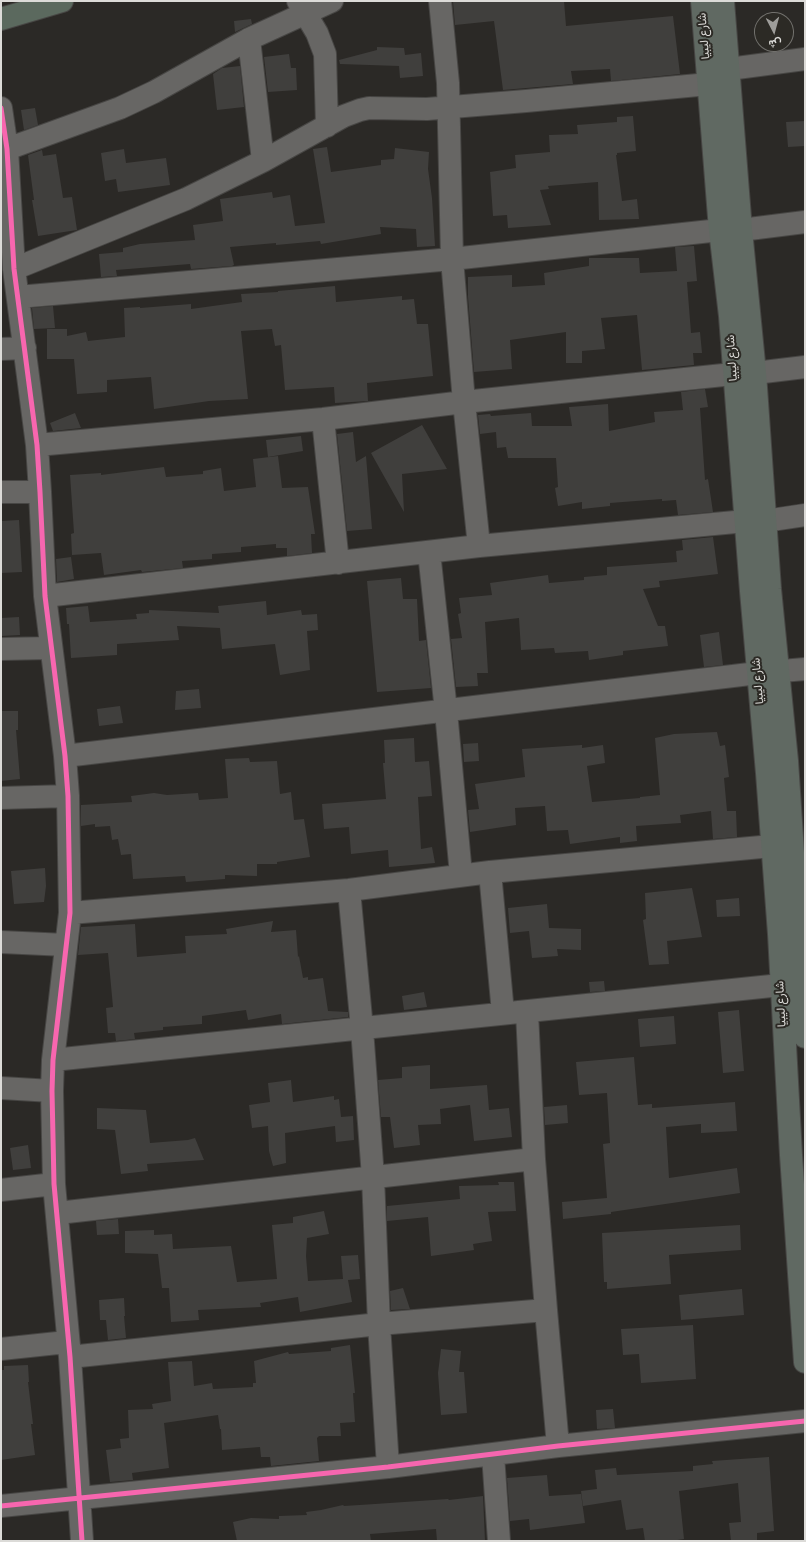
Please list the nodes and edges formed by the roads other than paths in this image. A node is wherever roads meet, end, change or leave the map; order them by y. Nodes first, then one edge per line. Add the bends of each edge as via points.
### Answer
1 (62, 1) edge
2 (332, 1) edge
3 (440, 1) edge
4 (702, 1) edge
5 (723, 1) edge
6 (302, 7) edge
7 (1, 18) edge
8 (249, 39) junction
9 (805, 59) edge
10 (729, 69) junction
11 (709, 84) junction
12 (449, 107) junction
13 (1, 108) edge
14 (327, 126) junction
15 (7, 149) junction
16 (263, 161) junction
17 (6, 202) edge
18 (805, 222) edge
19 (731, 230) junction
20 (452, 259) junction
21 (14, 269) junction
22 (18, 297) junction
23 (25, 348) junction
24 (1, 350) edge
25 (805, 367) edge
26 (755, 373) junction
27 (733, 374) junction
28 (464, 402) junction
29 (323, 419) junction
30 (36, 444) junction
31 (1, 492) edge
32 (40, 492) junction
33 (805, 515) edge
34 (755, 521) junction
35 (479, 546) junction
36 (429, 552) junction
37 (338, 563) junction
38 (45, 596) junction
39 (51, 648) junction
40 (1, 649) edge
41 (805, 669) edge
42 (768, 672) junction
43 (446, 711) junction
44 (65, 756) junction
45 (68, 796) junction
46 (1, 798) edge
47 (790, 843) edge
48 (490, 872) junction
49 (461, 875) junction
50 (349, 890) junction
51 (70, 913) junction
52 (1, 942) edge
53 (66, 945) junction
54 (804, 985) edge
55 (781, 986) junction
56 (527, 1012) junction
57 (503, 1013) junction
58 (362, 1029) junction
59 (805, 1036) edge
60 (53, 1060) junction
61 (1, 1088) edge
62 (52, 1091) junction
63 (798, 1154) edge
64 (534, 1159) junction
65 (373, 1177) junction
66 (54, 1184) junction
67 (1, 1190) edge
68 (58, 1213) junction
69 (546, 1310) junction
70 (379, 1324) junction
71 (1, 1348) edge
72 (69, 1350) junction
73 (805, 1362) edge
74 (805, 1421) edge
75 (558, 1446) junction
76 (493, 1455) junction
77 (388, 1467) junction
78 (79, 1499) junction
79 (1, 1506) edge
80 (82, 1541) edge
81 (499, 1541) edge

1 - 7 highway
2 - 6 street
3 - 12 street
4 - 11 main road, شارع ليبيا
5 - 10 main road, شارع ليبيا
6 - 8 street
6 - 14 street via 325,54
8 - 15 street via 120,108
8 - 16 street
9 - 10 street
10 - 19 main road, شارع ليبيا
11 - 12 street
11 - 19 main road, شارع ليبيا
12 - 14 street via 369,108 344,116
12 - 20 street
13 - 15 street
14 - 16 street
15 - 17 street
16 - 21 street via 186,199
17 - 21 street
18 - 19 street
19 - 20 street
19 - 26 main road, شارع ليبيا
19 - 27 main road, شارع ليبيا via 730,316
20 - 22 street
20 - 28 street
21 - 22 street
22 - 23 street
23 - 24 street
23 - 30 street
25 - 26 street
26 - 34 main road, شارع ليبيا
27 - 28 street
27 - 34 main road, شارع ليبيا via 742,461
28 - 29 street
28 - 35 street
29 - 30 street
29 - 37 street
30 - 32 street
31 - 32 street
32 - 38 street
33 - 34 street
34 - 35 street
34 - 42 main road, شارع ليبيا
35 - 36 street
36 - 37 street
36 - 43 street
37 - 38 street
38 - 39 street
39 - 40 street
39 - 44 street
41 - 42 street
42 - 43 street
42 - 47 main road, شارع ليبيا
43 - 44 street
43 - 49 street
44 - 45 street
45 - 46 street
45 - 51 street
47 - 48 street
47 - 54 main road, شارع ليبيا
47 - 55 main road, شارع ليبيا
48 - 49 street
48 - 57 street
49 - 50 street
50 - 51 street
50 - 58 street
51 - 53 street
52 - 53 street
53 - 60 street
54 - 59 main road, شارع ليبيا
55 - 56 street
55 - 63 main road, شارع ليبيا
56 - 57 street
56 - 64 street
57 - 58 street
58 - 60 street
58 - 65 street
60 - 62 street
61 - 62 street
62 - 66 street
63 - 73 main road, شارع ليبيا
64 - 65 street
64 - 69 street
65 - 68 street
65 - 70 street
66 - 67 street
66 - 68 street
68 - 72 street
69 - 70 street
69 - 75 street
70 - 72 street
70 - 77 street
71 - 72 street
72 - 78 street
74 - 75 street
75 - 76 street
76 - 77 street
76 - 81 street
77 - 78 street
78 - 79 street
78 - 80 street

